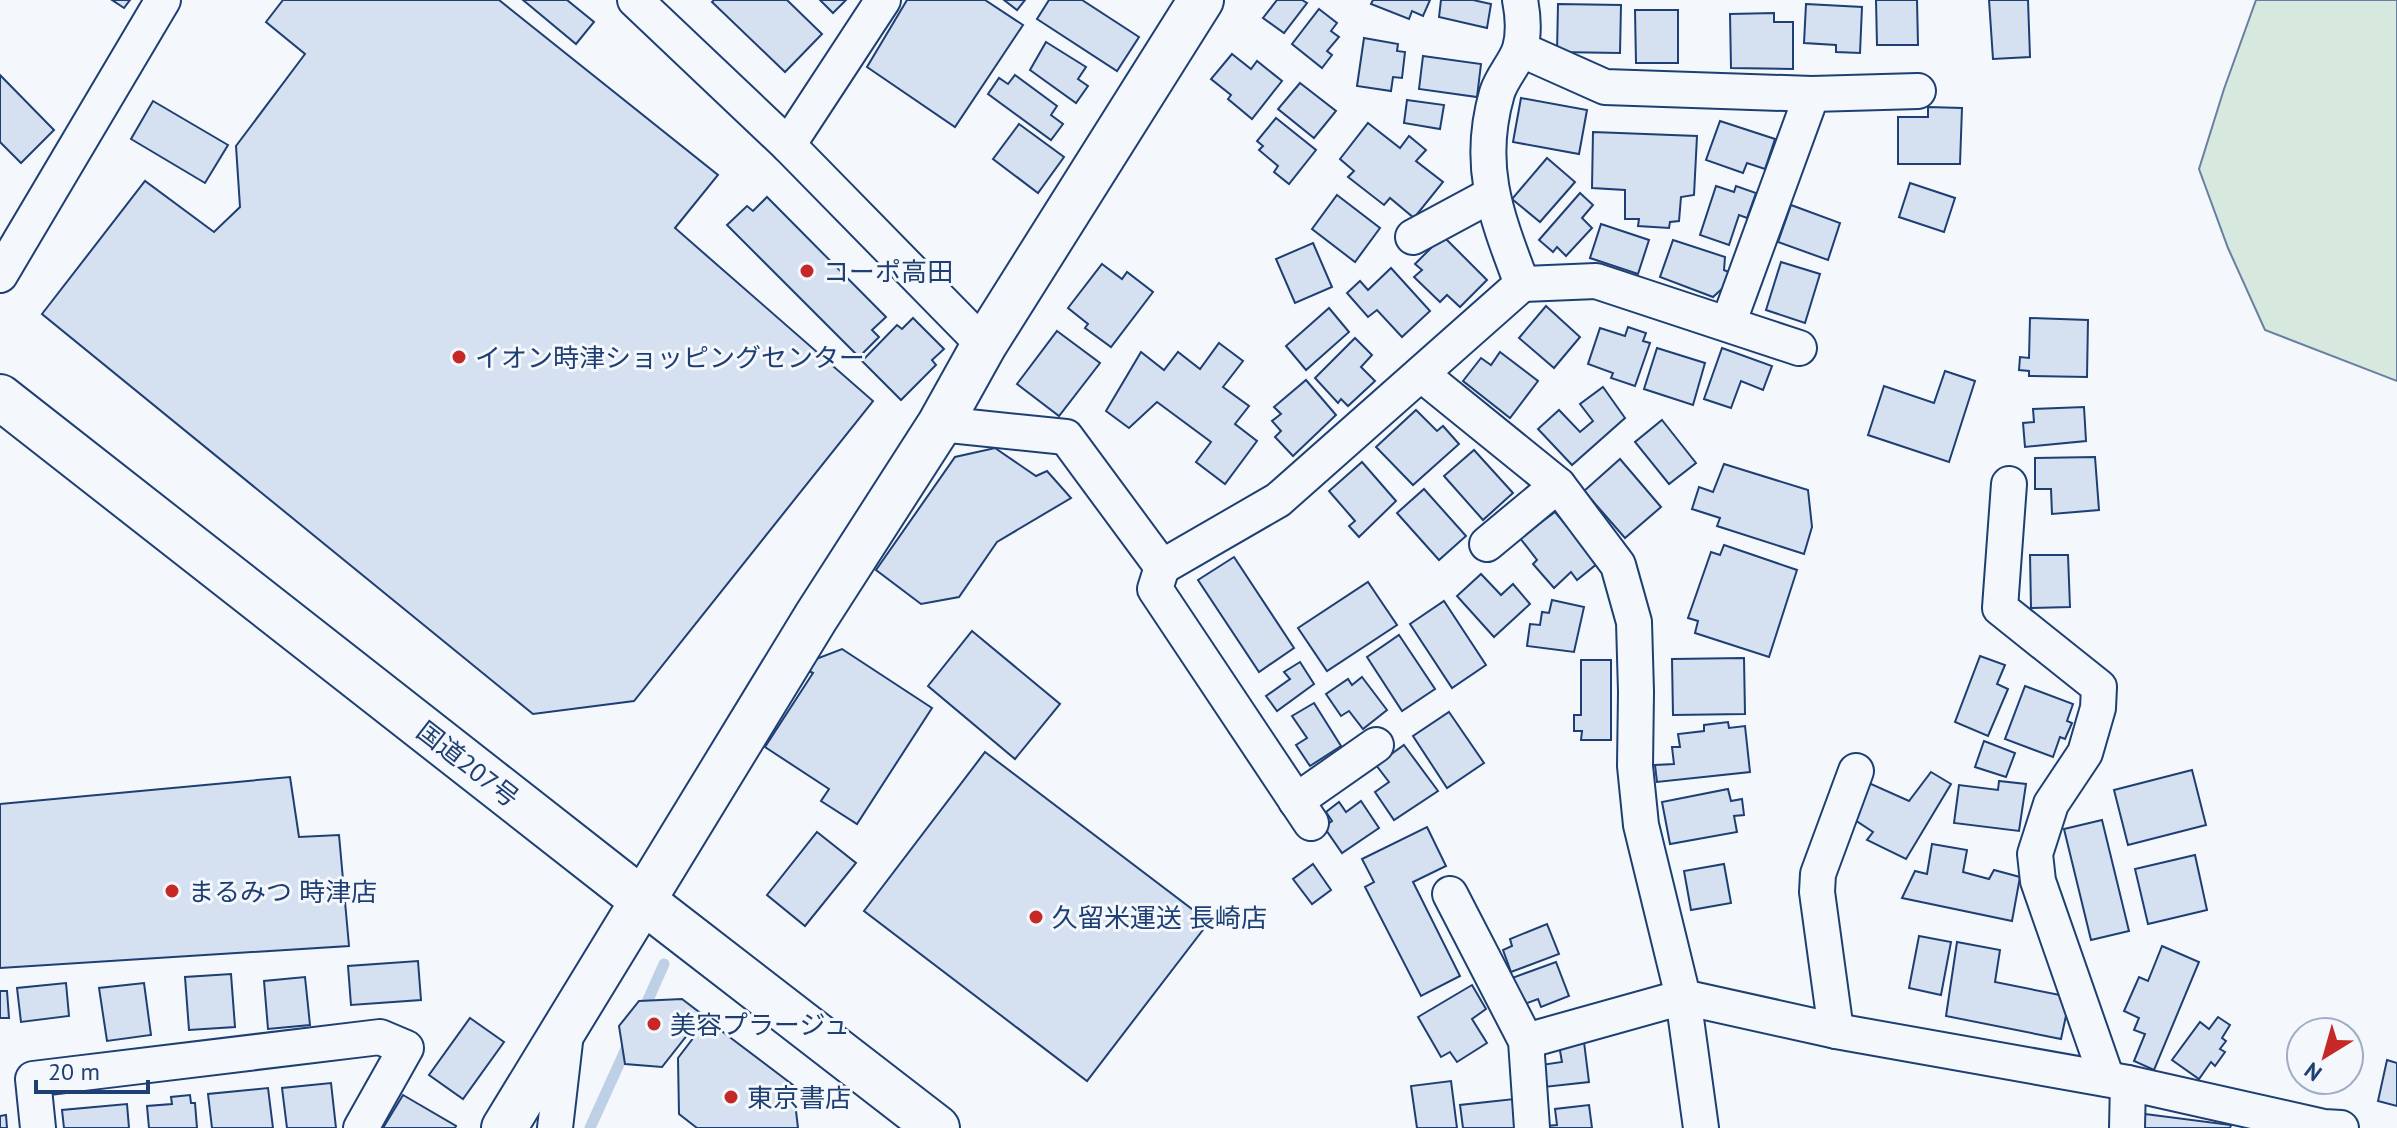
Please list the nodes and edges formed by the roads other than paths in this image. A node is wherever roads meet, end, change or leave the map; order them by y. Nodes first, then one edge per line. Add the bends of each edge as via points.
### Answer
1 (163, 0) edge
2 (635, 0) edge
3 (883, 0) edge
4 (1201, 0) edge
5 (1520, 0) edge
6 (1520, 49) junction
7 (1918, 91) dead end
8 (1812, 94) junction
9 (788, 145) junction
10 (1491, 195) junction
11 (1413, 237) dead end
12 (0, 275) edge
13 (1522, 284) junction
14 (1728, 324) junction
15 (984, 345) junction
16 (1799, 348) dead end
17 (1421, 374) junction
18 (0, 397) edge
19 (940, 424) junction
20 (2009, 484) dead end
21 (1558, 485) junction
22 (1487, 544) dead end
23 (1162, 567) junction
24 (1376, 745) dead end
25 (1856, 771) dead end
26 (1450, 894) dead end
27 (642, 900) junction
28 (1683, 997) junction
29 (567, 1025) junction
30 (1836, 1031) junction
31 (1526, 1041) junction
32 (2118, 1081) junction
33 (38, 1128) edge
34 (361, 1128) edge
35 (504, 1128) edge
36 (555, 1128) edge
37 (937, 1128) edge
38 (1532, 1128) edge
39 (1701, 1128) edge
40 (2127, 1128) edge
41 (2341, 1128) edge

1 - 12 street
2 - 9 street
3 - 9 street
4 - 15 main road
5 - 6 street
6 - 8 street via 1605,87
6 - 10 street via 1498,89 1489,129
7 - 8 street
8 - 14 street
9 - 15 street
10 - 11 street
10 - 13 street
13 - 14 street via 1596,281
13 - 17 street
14 - 16 street
15 - 19 main road
17 - 21 street
17 - 23 street via 1278,500
18 - 27 main road, 国道207号
19 - 23 street via 1066,437
19 - 27 main road
20 - 32 street via 2000,608 2099,687 2085,753 2051,804 2035,854 2038,881
21 - 22 street
21 - 28 street via 1618,565 1634,622 1641,825
23 - 24 street via 1155,589 1303,812
25 - 30 street via 1818,874
26 - 31 street
27 - 29 main road
27 - 37 main road, 国道207号
28 - 30 street
28 - 31 street
28 - 39 street
29 - 35 main road
29 - 36 street
30 - 32 street
31 - 38 street
32 - 40 street
32 - 41 street
33 - 34 street via 33,1079 380,1037 406,1048

